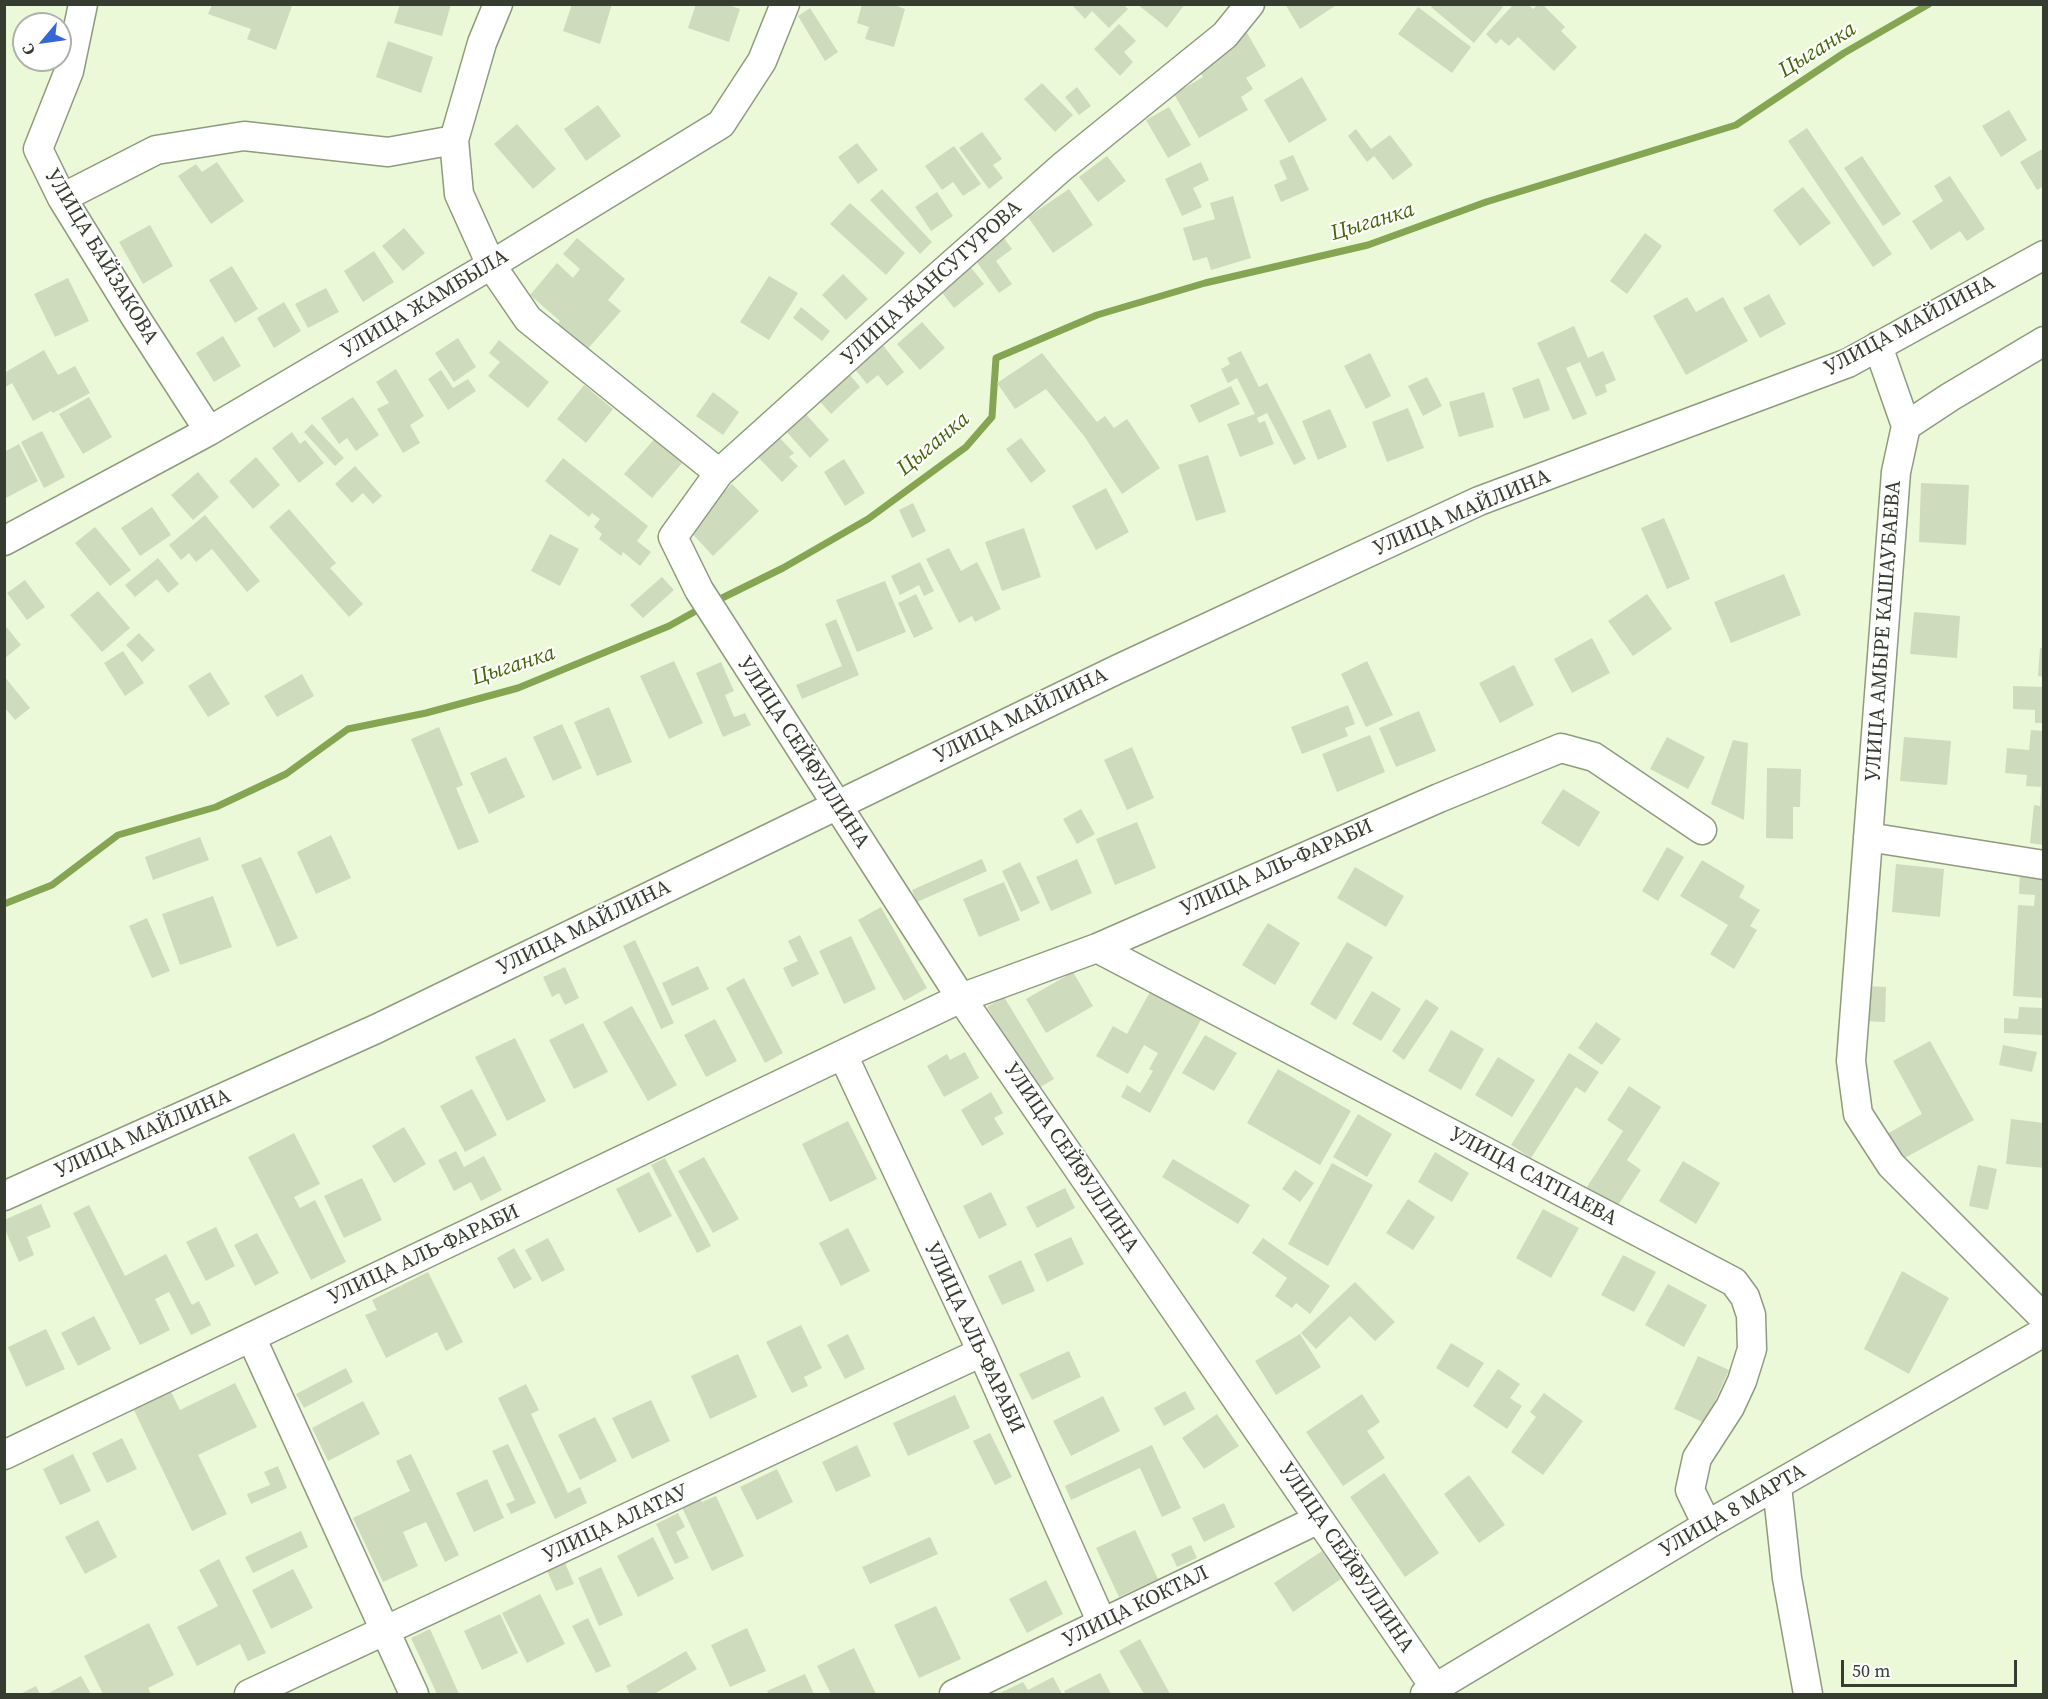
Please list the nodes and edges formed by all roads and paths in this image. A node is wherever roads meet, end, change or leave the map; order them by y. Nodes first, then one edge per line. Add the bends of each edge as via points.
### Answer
1 (83, 4) edge
2 (498, 4) edge
3 (785, 4) edge
4 (1250, 4) edge
5 (454, 140) junction
6 (62, 198) junction
7 (2043, 255) edge
8 (491, 265) junction
9 (2043, 341) edge
10 (1878, 346) junction
11 (1906, 426) junction
12 (208, 431) junction
13 (719, 473) junction
14 (4, 541) edge
15 (699, 590) joint
16 (836, 806) junction
17 (1702, 830) dead end
18 (1868, 837) junction
19 (2043, 865) edge
20 (1097, 948) junction
21 (961, 998) junction
22 (843, 1055) junction
23 (4, 1196) edge
24 (2043, 1318) edge
25 (2043, 1332) edge
26 (251, 1337) junction
27 (982, 1352) junction
28 (4, 1455) edge
29 (1777, 1486) junction
30 (1318, 1519) junction
31 (1707, 1525) junction
32 (1102, 1623) junction
33 (385, 1632) junction
34 (1431, 1691) edge
35 (249, 1695) edge
36 (414, 1695) edge
37 (954, 1695) edge
38 (1808, 1695) edge

1 - 6 street, УЛИЦА БАЙЗАКОВА via 69,71 38,149
2 - 5 street via 482,43
3 - 8 street, УЛИЦА ЖАМБЫЛА via 762,62 721,124
4 - 13 street, УЛИЦА ЖАНСУГУРОВА via 1225,35 1062,167
5 - 6 street via 388,152 244,136 156,150
5 - 8 street via 459,194
6 - 12 street, УЛИЦА БАЙЗАКОВА
7 - 10 street, УЛИЦА МАЙЛИНА
8 - 12 street, УЛИЦА ЖАМБЫЛА
8 - 13 street via 528,319
9 - 11 street
10 - 11 street
10 - 16 street, УЛИЦА МАЙЛИНА via 1848,363 1479,501
11 - 18 street, УЛИЦА АМЫРЕ КАШАУБАЕВА via 1896,472
12 - 14 street, УЛИЦА ЖАМБЫЛА
13 - 15 street, УЛИЦА ЖАНСУГУРОВА via 674,537
15 - 16 street, УЛИЦА СЕЙФУЛЛИНА
16 - 21 street, УЛИЦА СЕЙФУЛЛИНА
16 - 23 street, УЛИЦА МАЙЛИНА via 376,1029
17 - 20 street, УЛИЦА АЛЬ-ФАРАБИ via 1594,757 1561,748
18 - 19 street
18 - 24 street, УЛИЦА АМЫРЕ КАШАУБАЕВА via 1851,1061 1858,1114 1891,1165
20 - 21 street, УЛИЦА АЛЬ-ФАРАБИ
20 - 31 street, УЛИЦА САТПАЕВА via 1734,1282 1745,1297 1750,1315 1752,1349 1730,1407 1697,1458 1690,1490
21 - 22 street, УЛИЦА АЛЬ-ФАРАБИ
21 - 30 street, УЛИЦА СЕЙФУЛЛИНА
22 - 26 street, УЛИЦА АЛЬ-ФАРАБИ
22 - 27 street, УЛИЦА АЛЬ-ФАРАБИ
25 - 29 street, УЛИЦА 8 МАРТА
26 - 28 street, УЛИЦА АЛЬ-ФАРАБИ
26 - 33 street
27 - 32 street, УЛИЦА АЛЬ-ФАРАБИ
27 - 33 street, УЛИЦА АЛАТАУ
29 - 31 street, УЛИЦА 8 МАРТА
29 - 38 street via 1787,1578
30 - 32 street, УЛИЦА КОКТАЛ
30 - 34 street, УЛИЦА СЕЙФУЛЛИНА via 1431,1683
31 - 34 street, УЛИЦА 8 МАРТА
32 - 37 street, УЛИЦА КОКТАЛ
33 - 35 street, УЛИЦА АЛАТАУ
33 - 36 street

